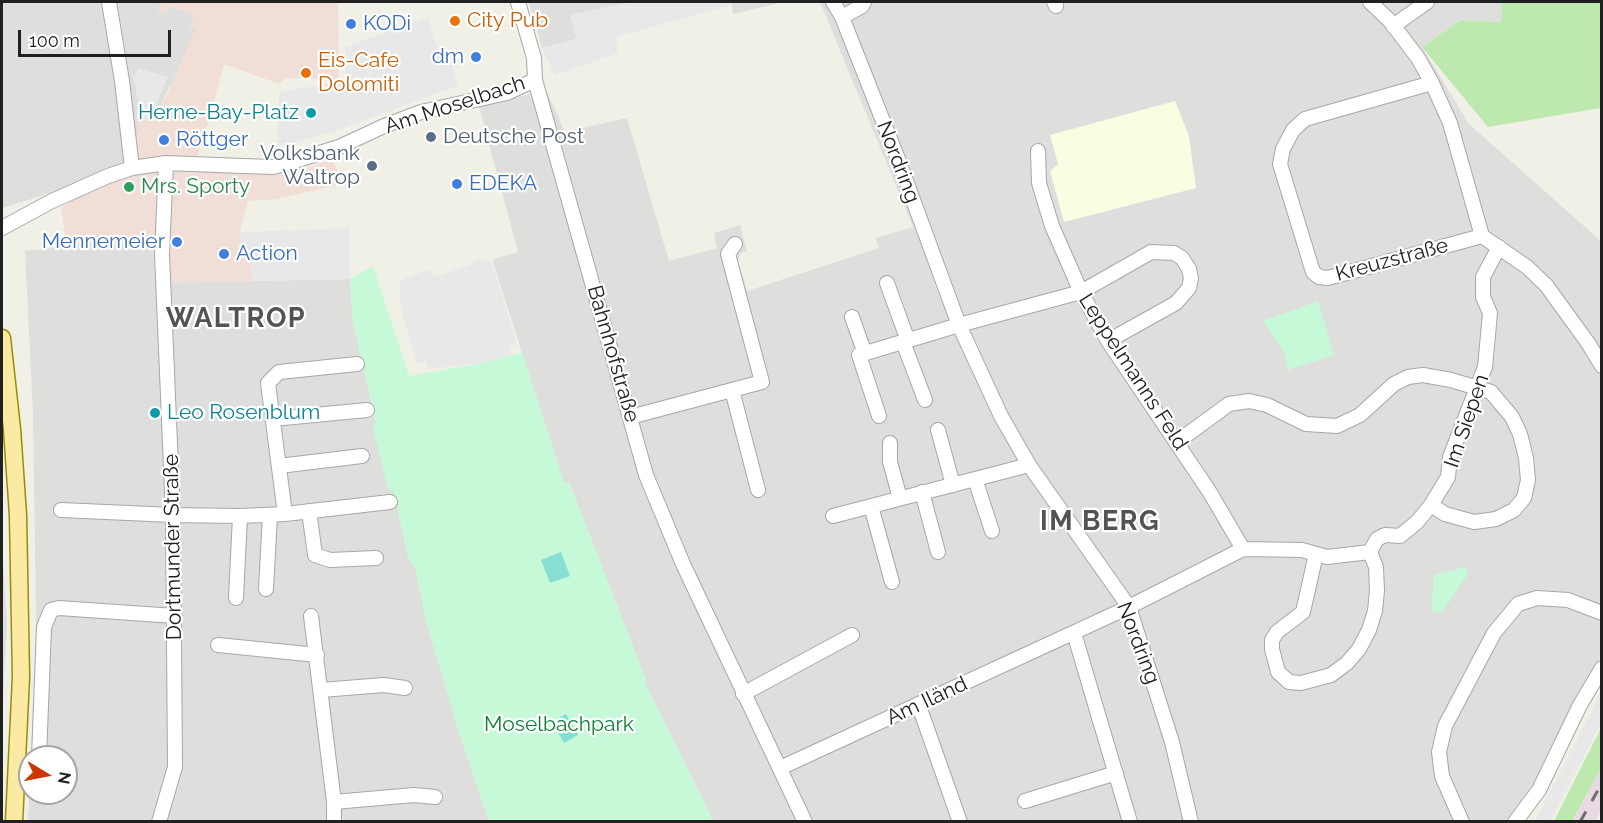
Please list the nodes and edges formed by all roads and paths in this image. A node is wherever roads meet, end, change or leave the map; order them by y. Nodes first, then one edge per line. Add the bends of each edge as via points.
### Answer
1 (109, 2) edge
2 (518, 2) edge
3 (834, 2) edge
4 (864, 2) edge
5 (1370, 2) edge
6 (1427, 2) edge
7 (842, 17) junction
8 (1394, 26) junction
9 (535, 80) junction
10 (1432, 83) junction
11 (1038, 151) dead end
12 (165, 163) junction
13 (132, 168) junction
14 (2, 228) edge
15 (1482, 236) junction
16 (735, 244) dead end
17 (1499, 247) junction
18 (886, 283) dead end
19 (1081, 292) junction
20 (852, 317) dead end
21 (958, 325) junction
22 (2, 338) edge
23 (906, 341) junction
24 (1108, 341) junction
25 (865, 354) junction
26 (357, 364) dead end
27 (1602, 366) edge
28 (1477, 387) junction
29 (732, 390) junction
30 (925, 400) dead end
31 (367, 410) dead end
32 (879, 416) dead end
33 (630, 417) junction
34 (273, 419) junction
35 (938, 430) dead end
36 (1178, 442) junction
37 (890, 443) dead end
38 (362, 456) dead end
39 (1029, 465) junction
40 (279, 466) junction
41 (975, 479) junction
42 (953, 484) junction
43 (758, 490) dead end
44 (922, 492) junction
45 (900, 498) junction
46 (390, 502) dead end
47 (1431, 505) junction
48 (871, 506) junction
49 (61, 510) dead end
50 (309, 511) junction
51 (285, 514) junction
52 (173, 515) junction
53 (270, 515) junction
54 (240, 516) junction
55 (832, 516) dead end
56 (992, 531) dead end
57 (1243, 549) junction
58 (938, 552) dead end
59 (1370, 552) junction
60 (1316, 554) junction
61 (376, 558) dead end
62 (892, 582) dead end
63 (266, 589) dead end
64 (236, 598) dead end
65 (1129, 607) junction
66 (1602, 613) edge
67 (175, 616) junction
68 (311, 616) dead end
69 (1074, 633) junction
70 (852, 634) dead end
71 (218, 645) dead end
72 (317, 655) junction
73 (1602, 668) edge
74 (405, 688) dead end
75 (321, 690) junction
76 (743, 694) junction
77 (919, 706) junction
78 (39, 745) edge
79 (780, 768) junction
80 (1116, 773) junction
81 (435, 797) dead end
82 (1025, 801) dead end
83 (334, 802) junction
84 (1187, 820) edge
85 (14, 822) edge
86 (159, 822) edge
87 (334, 822) edge
88 (805, 822) edge
89 (960, 822) edge
90 (1130, 822) edge
91 (1462, 822) edge
92 (1515, 822) edge

1 - 13 street
2 - 9 street, Bahnhofstraße via 534,58
3 - 7 street, Nordring
4 - 7 street
5 - 8 street
6 - 8 street
7 - 21 street, Nordring
8 - 10 street
9 - 12 street, Am Moselbach via 507,93 421,112 339,147 285,164
9 - 33 street, Bahnhofstraße
10 - 15 street via 1450,123
10 - 15 street, Kreuzstraße via 1305,119 1293,130 1280,164 1313,272 1328,278
11 - 19 street, Leppelmanns Feld via 1039,183 1052,226
12 - 13 street, Am Moselbach
12 - 52 street, Dortmunder Straße via 162,254
13 - 14 street, Am Moselbach via 50,202
15 - 17 street
16 - 29 street via 728,254 762,382
17 - 27 street via 1546,285
17 - 28 street, Im Siepen via 1483,277 1483,297 1490,314 1485,367
18 - 23 street
19 - 21 street
19 - 24 street, Leppelmanns Feld
19 - 24 street via 1151,252 1174,253 1189,269 1189,288 1176,303
20 - 25 street
21 - 23 street
21 - 39 street, Nordring
22 - 85 main road via 19,558 21,677
23 - 25 street
23 - 30 street
24 - 36 street, Leppelmanns Feld
25 - 32 street via 859,355
26 - 34 street via 279,372 268,383
28 - 36 street via 1423,375 1408,377 1394,384 1360,415 1337,426 1306,424 1267,405 1249,401 1229,404
28 - 47 street, Im Siepen via 1450,457 1448,477
28 - 47 street via 1491,392 1512,417 1520,434 1528,480 1524,498 1514,510 1496,519 1474,522 1445,514
29 - 33 street
29 - 43 street
31 - 34 street
33 - 76 street, Bahnhofstraße via 646,475 682,564
34 - 40 street
35 - 42 street
36 - 57 street, Leppelmanns Feld
37 - 45 street via 890,462
38 - 40 street
39 - 41 street
39 - 65 street, Nordring
40 - 51 street
41 - 42 street
41 - 56 street
42 - 44 street
44 - 45 street
44 - 58 street
45 - 48 street
46 - 50 street
47 - 59 street, Im Siepen via 1400,536 1377,539
48 - 55 street
48 - 62 street
49 - 52 street
50 - 51 street
50 - 61 street via 315,555 330,560
51 - 53 street
52 - 54 street
52 - 67 street, Dortmunder Straße
53 - 54 street
53 - 63 street
54 - 64 street
57 - 60 street via 1302,550
57 - 65 street
59 - 60 street via 1327,557
59 - 60 street via 1376,567 1375,611 1359,649 1331,675 1289,682 1278,672 1272,640 1303,612
65 - 69 street, Am Iländ
65 - 84 street, Nordring via 1169,732
66 - 91 street via 1568,600 1537,598 1518,604 1494,633 1445,726 1439,752 1442,776
67 - 78 street via 51,610 44,627
67 - 86 street, Dortmunder Straße via 175,767
68 - 72 street
69 - 77 street, Am Iländ
69 - 80 street
70 - 76 street
71 - 72 street
72 - 75 street
73 - 92 street via 1539,790
74 - 75 street via 384,685
75 - 83 street
76 - 79 street, Bahnhofstraße
77 - 79 street, Am Iländ
77 - 89 street
79 - 88 street, Bahnhofstraße
80 - 82 street
80 - 90 street
81 - 83 street via 414,795
83 - 87 street

